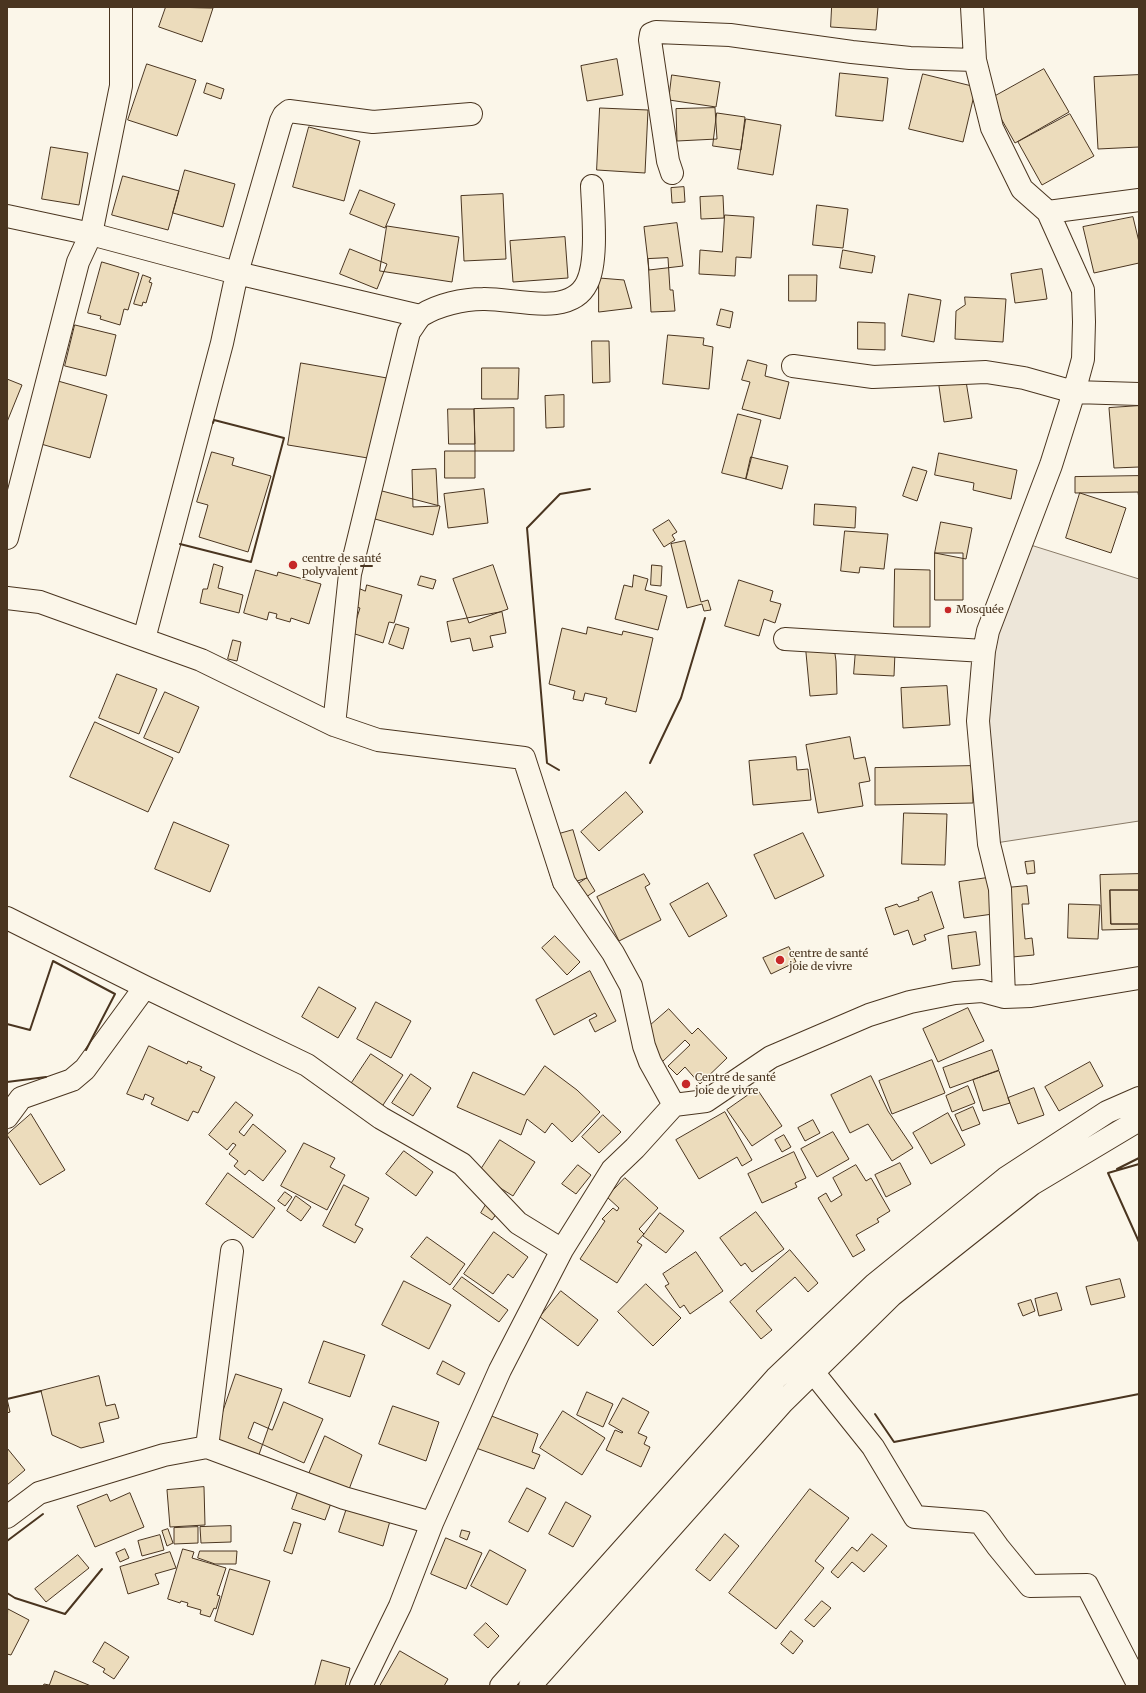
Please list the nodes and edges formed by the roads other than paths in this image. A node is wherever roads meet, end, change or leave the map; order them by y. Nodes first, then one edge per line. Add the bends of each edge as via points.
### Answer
1 (121, 7) edge
2 (972, 7) edge
3 (974, 60) junction
4 (471, 114) dead end
5 (672, 173) dead end
6 (592, 186) dead end
7 (1139, 200) edge
8 (1048, 212) junction
9 (7, 216) edge
10 (91, 234) junction
11 (237, 273) junction
12 (420, 316) junction
13 (793, 366) dead end
14 (1074, 392) junction
15 (1139, 394) edge
16 (7, 538) edge
17 (7, 590) edge
18 (7, 598) edge
19 (29, 600) junction
20 (144, 639) junction
21 (785, 639) dead end
22 (984, 651) junction
23 (334, 725) junction
24 (7, 918) edge
25 (1139, 978) edge
26 (145, 987) junction
27 (1004, 997) junction
28 (1139, 1098) edge
29 (674, 1105) junction
30 (7, 1117) edge
31 (1139, 1120) edge
32 (562, 1250) junction
33 (232, 1251) dead end
34 (813, 1372) junction
35 (207, 1447) junction
36 (7, 1517) edge
37 (432, 1523) junction
38 (361, 1686) edge
39 (501, 1686) edge
40 (530, 1686) edge
41 (1139, 1686) edge

1 - 10 street via 121,86
2 - 3 street
3 - 5 street via 910,58 730,35 656,32 651,34 650,40
3 - 8 street via 992,128 1022,189
4 - 11 street via 373,122 289,111 284,115
6 - 12 street via 594,252 588,283 573,300 559,304 482,299 445,305
7 - 8 street
8 - 14 street via 1083,290 1083,359
9 - 10 street
10 - 11 street
10 - 16 street via 78,262
11 - 12 street
11 - 20 street via 222,343
12 - 23 street via 409,332 350,574
13 - 14 street via 873,376 986,372 1024,378
14 - 15 street
14 - 22 street via 1051,465 988,631
17 - 19 street
18 - 19 street
19 - 20 street
20 - 23 street via 201,660
21 - 22 street
22 - 27 street via 978,721 989,844 1000,889
23 - 29 street via 378,740 524,758 564,882 613,953 630,986 644,1046
24 - 26 street
25 - 27 street via 1031,996
26 - 30 street via 85,1069 72,1080 21,1098
26 - 32 street via 307,1065 381,1118 462,1164 518,1223
27 - 29 street via 982,991 954,992 869,1015 771,1057 706,1101
28 - 39 street via 1107,1112 1006,1178 875,1284 776,1378
29 - 32 street via 612,1170
31 - 34 street via 1032,1184 892,1295
32 - 37 street via 500,1370
33 - 35 street
34 - 40 street via 782,1403
34 - 41 street via 874,1447 915,1517 980,1522 1030,1586 1087,1585
35 - 36 street via 164,1455 39,1493
35 - 37 street via 344,1498
37 - 38 street via 400,1606

